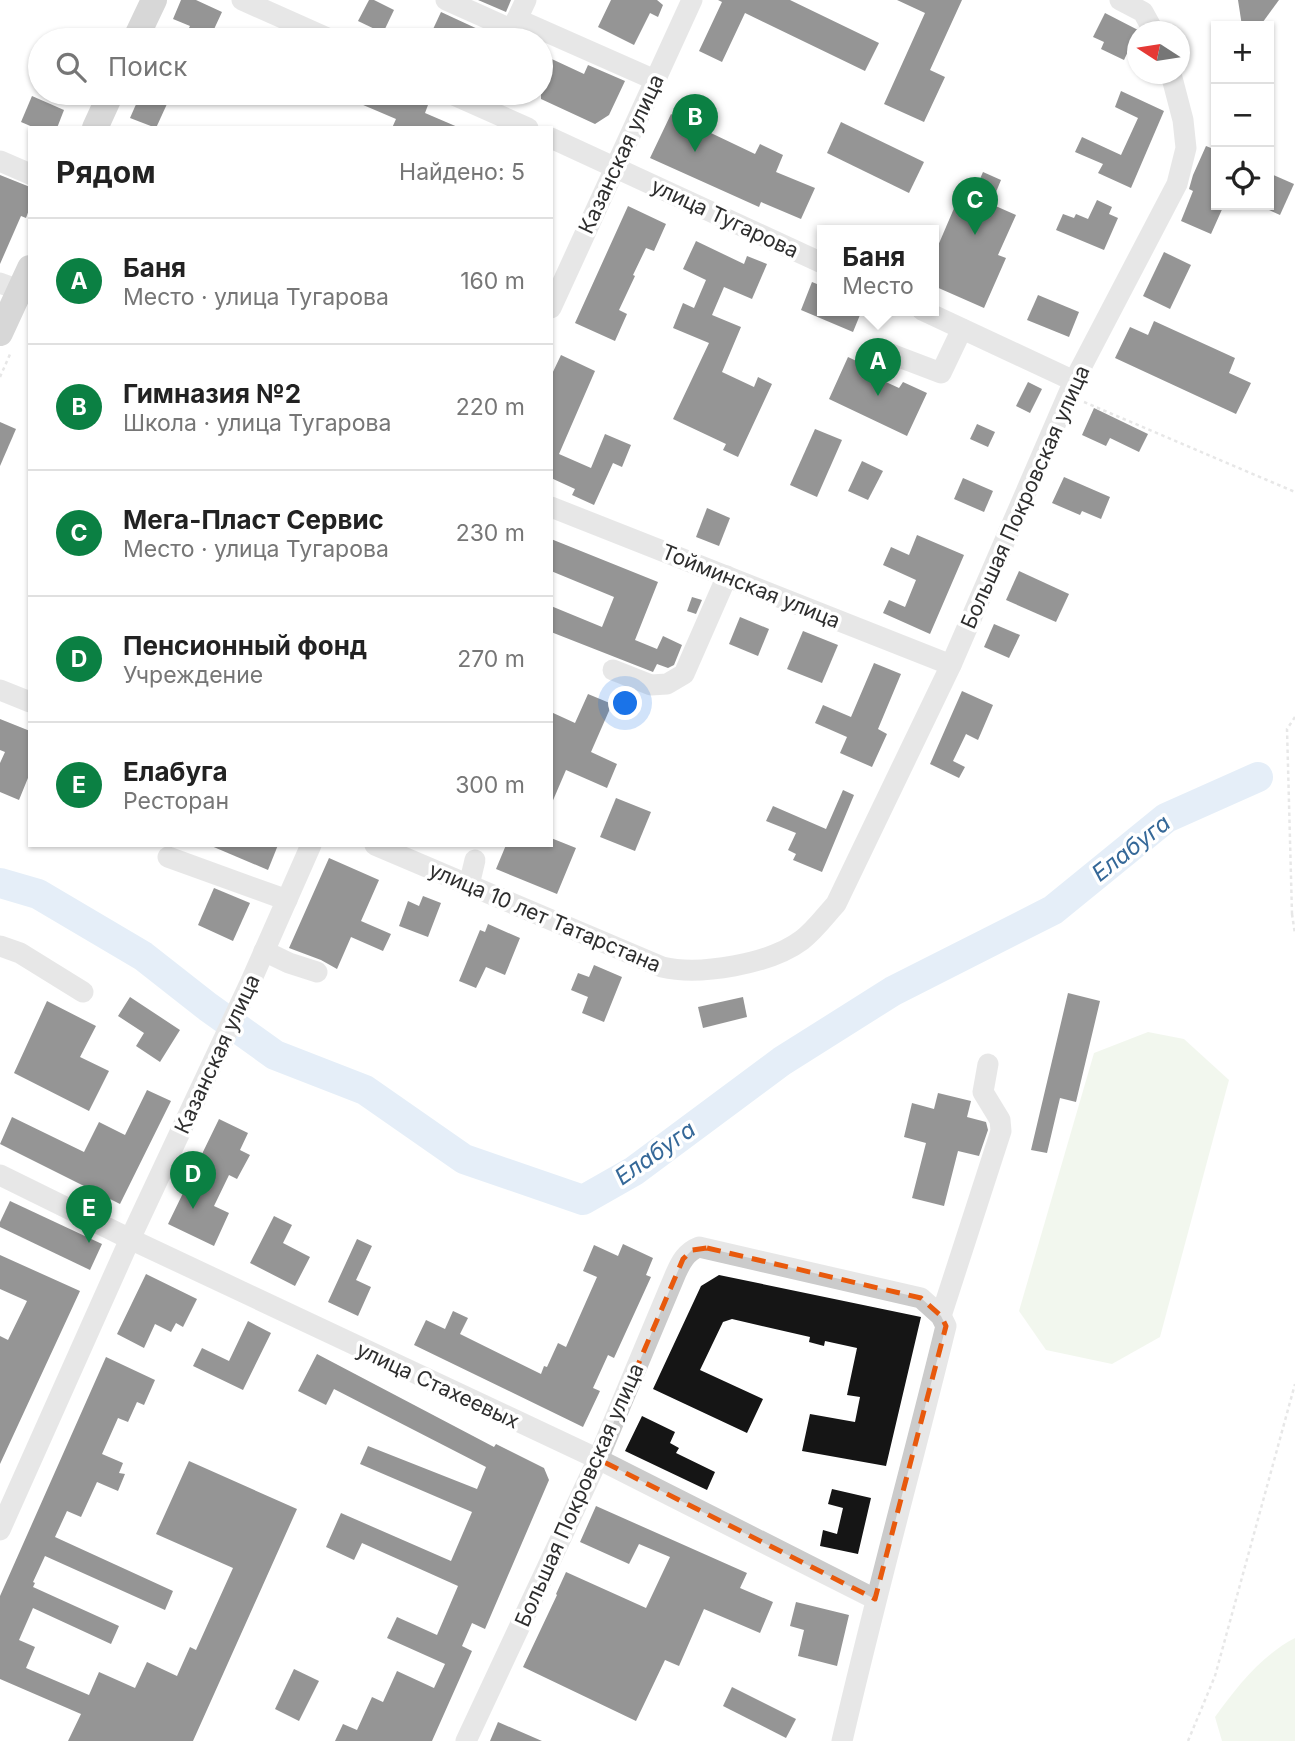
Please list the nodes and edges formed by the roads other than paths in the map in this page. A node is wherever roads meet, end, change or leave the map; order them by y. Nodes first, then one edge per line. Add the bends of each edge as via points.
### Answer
1 (154, 0) edge
2 (242, 0) edge
3 (446, 0) edge
4 (692, 0) edge
5 (1120, 0) edge
6 (522, 9) edge
7 (1148, 21) edge
8 (141, 28) edge
9 (305, 28) edge
10 (509, 28) edge
11 (514, 28) edge
12 (655, 80) junction
13 (1174, 84) edge
14 (106, 105) edge
15 (476, 105) edge
16 (96, 126) edge
17 (523, 126) edge
18 (553, 139) edge
19 (0, 161) edge
20 (615, 167) junction
21 (28, 173) edge
22 (817, 261) edge
23 (20, 284) edge
24 (554, 294) edge
25 (935, 316) edge
26 (962, 329) junction
27 (0, 333) edge
28 (891, 354) dead end
29 (1071, 389) junction
30 (553, 508) edge
31 (727, 576) junction
32 (951, 665) junction
33 (613, 670) dead end
34 (0, 690) edge
35 (28, 702) edge
36 (310, 847) edge
37 (381, 847) edge
38 (168, 857) dead end
39 (475, 860) dead end
40 (469, 885) junction
41 (287, 900) junction
42 (828, 913) joint
43 (0, 946) edge
44 (264, 951) junction
45 (317, 972) dead end
46 (83, 992) dead end
47 (988, 1064) dead end
48 (0, 1175) edge
49 (130, 1239) junction
50 (940, 1316) junction
51 (598, 1459) junction
52 (0, 1530) edge
53 (875, 1599) junction
54 (466, 1741) edge
55 (842, 1741) edge

1 - 8 main road
2 - 9 street
3 - 10 street
4 - 12 street, Казанская улица
5 - 7 street via 1143,12
6 - 11 street
6 - 12 street
12 - 20 street, Казанская улица
13 - 29 street, Большая Покровская улица via 1186,148 1177,184
14 - 16 main road
15 - 17 street
18 - 20 street, улица Тугарова
19 - 21 street
20 - 22 street, улица Тугарова
20 - 24 street, Казанская улица
23 - 27 main road
25 - 26 street
26 - 28 street via 941,373
26 - 29 street
29 - 32 street, Большая Покровская улица
30 - 31 street, Тойминская улица
31 - 32 street, Тойминская улица
31 - 33 street via 684,674 667,684 651,685
32 - 42 street, Большая Покровская улица
34 - 35 street
36 - 41 street, Казанская улица
37 - 40 street, улица 10 лет Татарстана
38 - 41 street
39 - 40 street
40 - 42 street, улица 10 лет Татарстана via 680,971 741,964 785,949 801,941
41 - 44 street, Казанская улица
43 - 46 street
44 - 45 street
44 - 49 street, Казанская улица
47 - 50 street via 983,1092 1000,1120 1001,1131
48 - 49 street, улица Стахеевых
49 - 51 street, улица Стахеевых
49 - 52 street, Казанская улица
50 - 51 street, Большая Покровская улица via 921,1298 707,1248 692,1250 676,1273
50 - 53 street via 946,1326
51 - 53 street, улица Стахеевых
51 - 54 street, Большая Покровская улица
53 - 55 street

